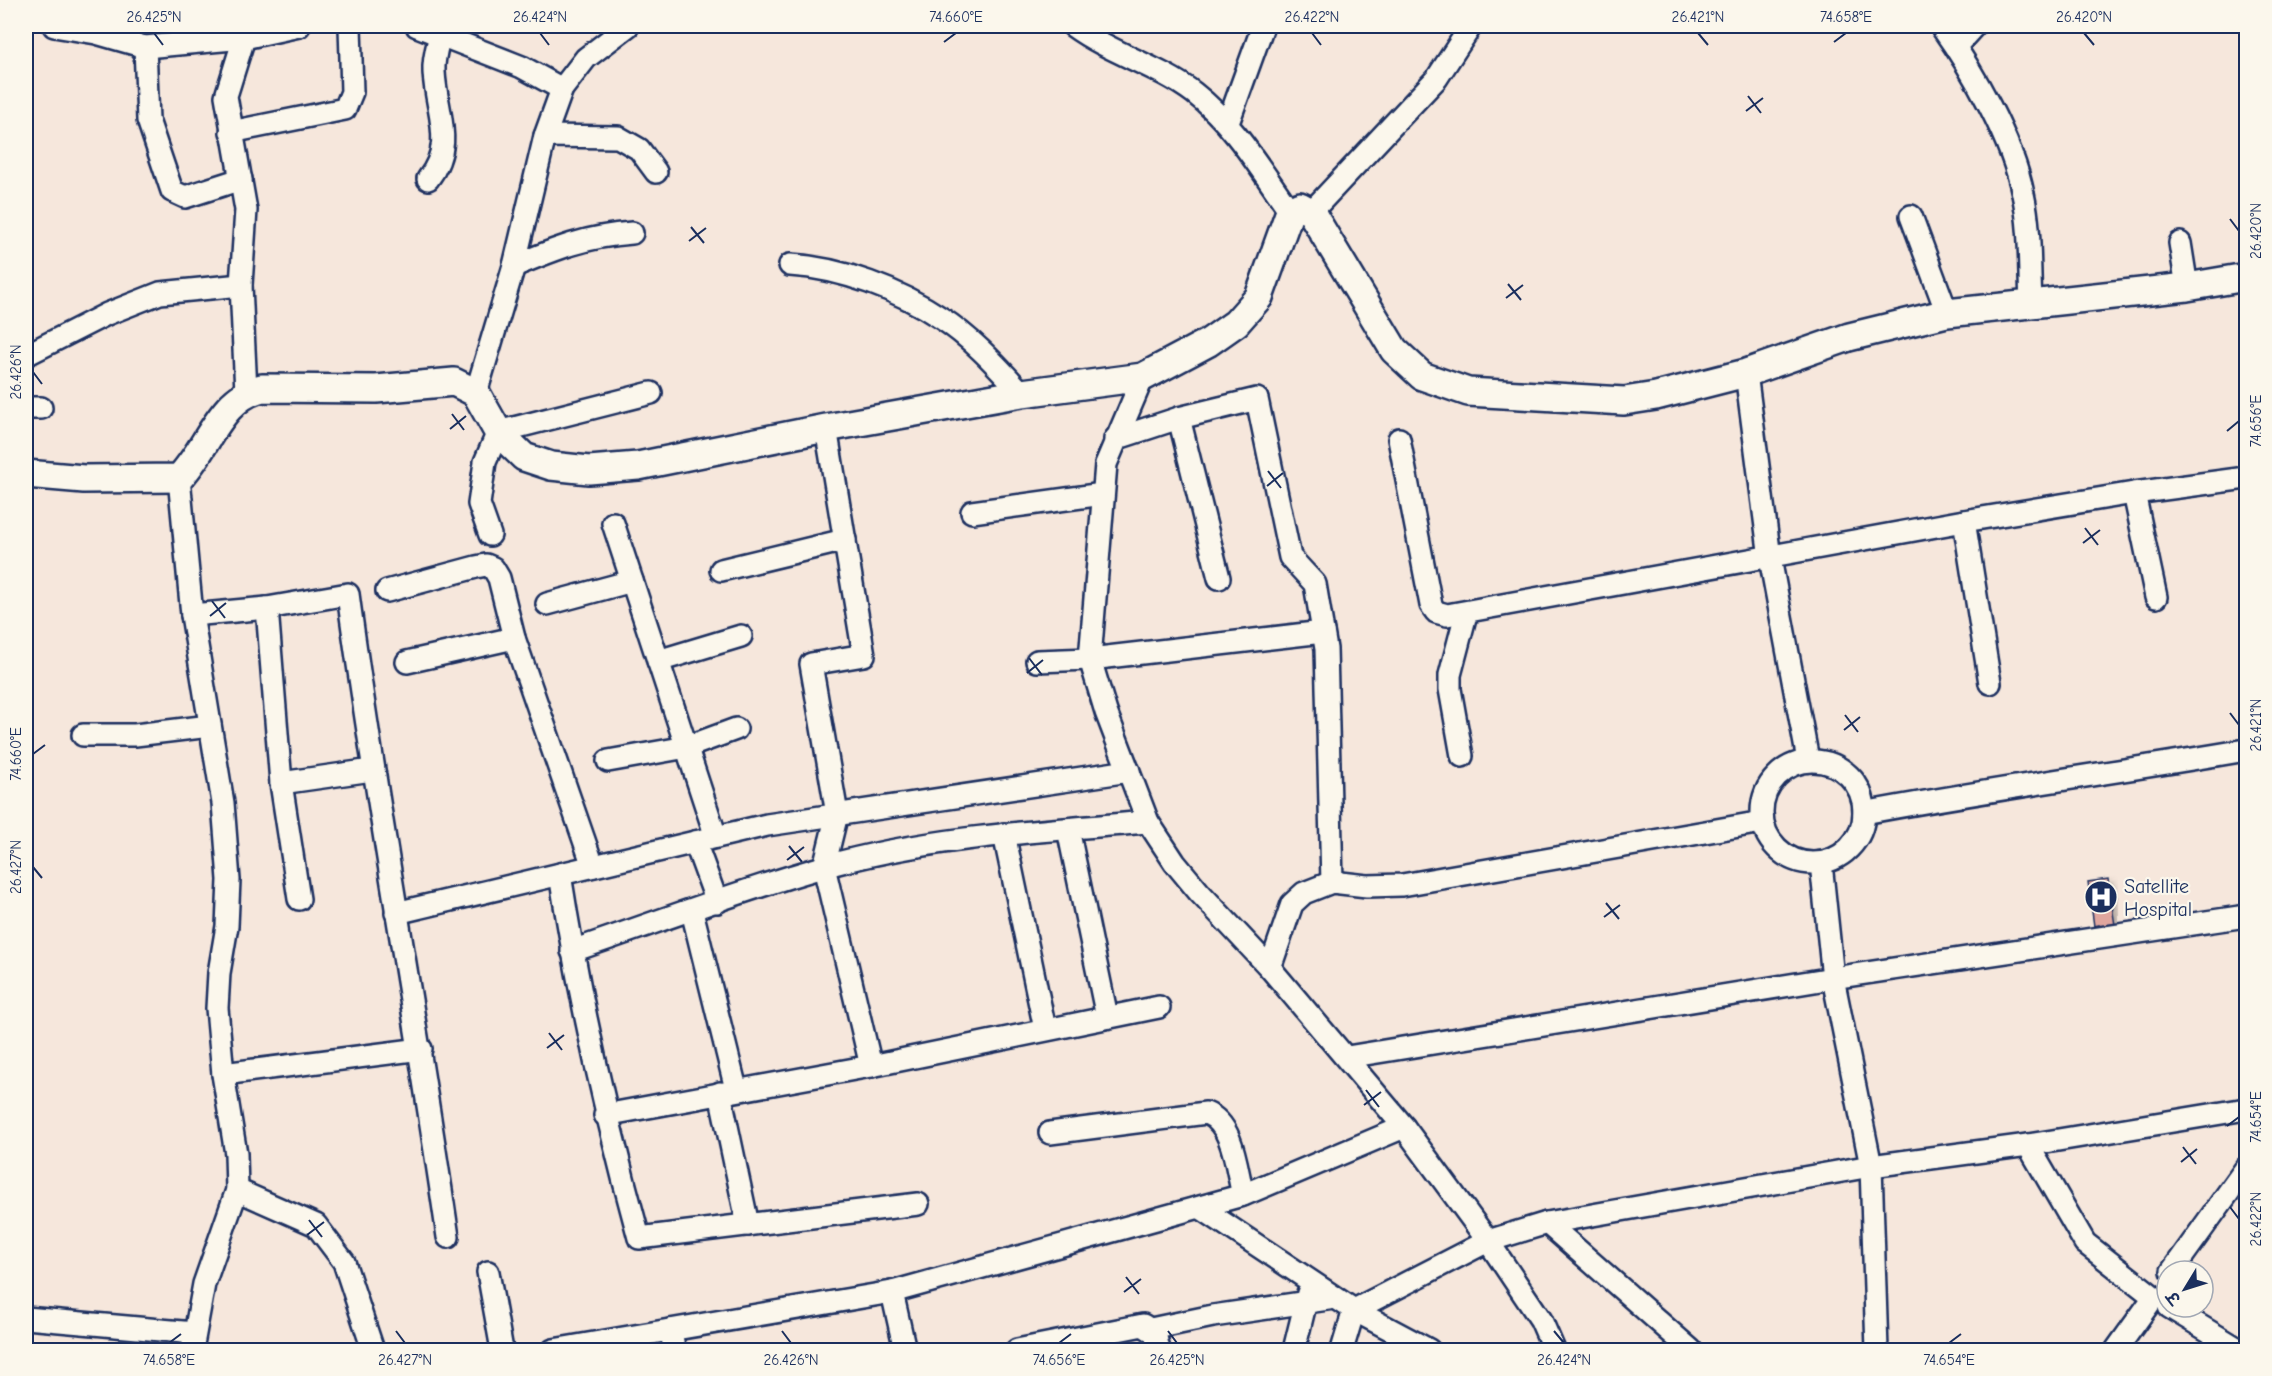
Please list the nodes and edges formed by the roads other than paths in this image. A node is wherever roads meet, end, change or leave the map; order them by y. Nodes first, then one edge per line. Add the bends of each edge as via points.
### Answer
1 (54, 26) edge
2 (299, 26) edge
3 (350, 26) edge
4 (417, 26) edge
5 (628, 26) edge
6 (1073, 26) edge
7 (1263, 26) edge
8 (1471, 26) edge
9 (1941, 26) edge
10 (1974, 26) edge
11 (440, 35) junction
12 (244, 38) junction
13 (1956, 46) junction
14 (145, 47) junction
15 (562, 89) junction
16 (1227, 123) junction
17 (231, 132) junction
18 (545, 136) junction
19 (656, 172) dead end
20 (241, 179) junction
21 (428, 179) dead end
22 (1300, 211) junction
23 (1911, 216) dead end
24 (632, 232) dead end
25 (2180, 243) dead end
26 (790, 265) dead end
27 (514, 266) junction
28 (2247, 277) edge
29 (241, 285) junction
30 (2187, 287) junction
31 (2031, 303) junction
32 (1947, 313) junction
33 (26, 356) edge
34 (1746, 373) junction
35 (1143, 377) junction
36 (246, 392) junction
37 (476, 393) junction
38 (651, 393) dead end
39 (1022, 393) junction
40 (1179, 417) junction
41 (826, 428) junction
42 (498, 432) junction
43 (1115, 439) junction
44 (1399, 439) dead end
45 (26, 474) edge
46 (179, 478) junction
47 (2247, 478) edge
48 (2134, 493) junction
49 (1103, 494) junction
50 (972, 512) dead end
51 (1965, 521) junction
52 (613, 523) dead end
53 (490, 535) dead end
54 (845, 540) junction
55 (1770, 558) junction
56 (721, 570) dead end
57 (1219, 578) dead end
58 (632, 581) junction
59 (387, 591) dead end
60 (2156, 597) dead end
61 (547, 604) dead end
62 (267, 608) junction
63 (1466, 614) junction
64 (192, 615) junction
65 (1323, 632) junction
66 (741, 636) dead end
67 (514, 638) junction
68 (1090, 659) junction
69 (658, 661) junction
70 (1037, 661) dead end
71 (408, 662) dead end
72 (1990, 683) dead end
73 (210, 726) junction
74 (736, 729) dead end
75 (83, 735) dead end
76 (687, 747) junction
77 (2247, 750) edge
78 (1462, 756) dead end
79 (1808, 760) junction
80 (608, 761) dead end
81 (372, 770) junction
82 (1129, 771) junction
83 (281, 783) junction
84 (1864, 813) junction
85 (837, 814) junction
86 (1148, 822) junction
87 (1762, 822) junction
88 (1068, 829) junction
89 (1004, 834) junction
90 (716, 837) junction
91 (696, 842) junction
92 (1821, 863) junction
93 (593, 866) junction
94 (824, 867) junction
95 (560, 874) junction
96 (1332, 882) junction
97 (299, 899) dead end
98 (717, 902) junction
99 (692, 911) junction
100 (396, 913) junction
101 (2247, 916) edge
102 (572, 951) junction
103 (1270, 968) junction
104 (1833, 978) junction
105 (1159, 1007) dead end
106 (1107, 1017) junction
107 (1045, 1029) junction
108 (421, 1048) junction
109 (1347, 1057) junction
110 (871, 1066) junction
111 (223, 1074) junction
112 (728, 1091) junction
113 (2247, 1109) edge
114 (605, 1115) junction
115 (1404, 1127) junction
116 (1050, 1133) dead end
117 (2028, 1145) junction
118 (1871, 1166) junction
119 (2247, 1168) edge
120 (237, 1190) junction
121 (1243, 1196) junction
122 (918, 1204) dead end
123 (1201, 1208) junction
124 (1547, 1223) junction
125 (748, 1225) junction
126 (448, 1237) dead end
127 (1488, 1241) junction
128 (2181, 1259) edge
129 (488, 1272) dead end
130 (1310, 1282) junction
131 (892, 1292) junction
132 (2155, 1297) edge
133 (1335, 1298) junction
134 (1305, 1303) junction
135 (1354, 1310) junction
136 (2155, 1311) edge
137 (26, 1318) edge
138 (2189, 1319) edge
139 (1151, 1329) junction
140 (672, 1340) edge
141 (193, 1342) edge
142 (373, 1350) edge
143 (502, 1350) edge
144 (553, 1350) edge
145 (905, 1350) edge
146 (1017, 1350) edge
147 (1159, 1350) edge
148 (1294, 1350) edge
149 (1342, 1350) edge
150 (1428, 1350) edge
151 (1554, 1350) edge
152 (1691, 1350) edge
153 (1877, 1350) edge
154 (2116, 1350) edge
155 (2240, 1350) edge

1 - 14 street
2 - 12 street
3 - 17 street via 352,92 345,109
4 - 11 street
5 - 15 street via 586,58
6 - 16 street via 1193,93
7 - 16 street
8 - 22 street via 1437,78
9 - 13 street
10 - 13 street
11 - 15 street via 522,67
11 - 21 street via 434,72 442,153 439,165
12 - 14 street
12 - 17 street via 226,96
13 - 31 street via 2007,143 2020,178
14 - 20 street via 148,120 172,191 185,197
15 - 18 street
16 - 22 street
17 - 20 street
18 - 19 street via 618,137 639,149
18 - 27 street
20 - 29 street via 246,210
22 - 34 street via 1394,350 1422,376 1468,392 1624,401
22 - 35 street via 1259,297 1236,324
23 - 32 street
24 - 27 street via 579,240
25 - 30 street
26 - 39 street via 815,267 871,285 941,318 969,339
27 - 37 street
28 - 30 street
29 - 33 street via 160,293 107,314
29 - 36 street
30 - 31 street
31 - 32 street
32 - 34 street via 1849,337
34 - 55 street
35 - 39 street
35 - 43 street
36 - 37 street via 262,388 376,389 454,382
36 - 46 street via 231,404 193,464
37 - 42 street
38 - 42 street
39 - 41 street
40 - 43 street
40 - 57 street
40 - 65 street via 1257,399 1290,557 1315,584
41 - 42 street via 638,466 589,470 551,466 524,457
41 - 54 street
42 - 53 street via 485,462 479,504
43 - 49 street via 1106,464
44 - 63 street via 1431,604 1436,612
45 - 46 street via 84,479
46 - 64 street
47 - 48 street
48 - 51 street
48 - 60 street
49 - 50 street
49 - 68 street
51 - 55 street
51 - 72 street
52 - 58 street
54 - 56 street
54 - 85 street via 864,655 811,664
55 - 63 street
55 - 79 street
58 - 61 street
58 - 69 street
59 - 67 street via 486,565 499,578
62 - 64 street
62 - 81 street via 348,594
62 - 83 street
63 - 78 street via 1450,675
64 - 73 street
65 - 68 street
65 - 96 street
66 - 69 street
67 - 71 street
67 - 93 street
68 - 70 street
68 - 82 street
69 - 76 street
73 - 75 street via 135,735
73 - 111 street via 223,803 229,880 217,1008
74 - 76 street
76 - 80 street
76 - 90 street
77 - 84 street via 1972,792
79 - 84 street via 1833,765 1854,781 1862,796
79 - 87 street via 1777,774 1767,788
81 - 83 street
81 - 100 street
82 - 85 street
82 - 86 street
83 - 97 street
84 - 92 street via 1862,827 1847,851
85 - 90 street
85 - 94 street
86 - 88 street
86 - 103 street via 1199,892
87 - 92 street via 1768,837 1784,854 1805,863
87 - 96 street via 1402,885
88 - 89 street
88 - 106 street
89 - 94 street via 900,850
89 - 107 street
90 - 91 street
91 - 93 street
91 - 98 street
92 - 104 street
93 - 95 street
94 - 98 street
94 - 110 street
95 - 100 street
95 - 102 street
96 - 103 street via 1304,893 1292,904
98 - 99 street
99 - 102 street
99 - 112 street
100 - 108 street
101 - 104 street
102 - 114 street
103 - 109 street
104 - 109 street
104 - 118 street
105 - 106 street
106 - 107 street
107 - 110 street
108 - 111 street
108 - 126 street
109 - 115 street
110 - 112 street
111 - 120 street via 236,1154
112 - 114 street
112 - 125 street
113 - 117 street
114 - 125 street via 639,1238
115 - 121 street
115 - 127 street
116 - 121 street via 1206,1113 1218,1118 1226,1130
117 - 118 street
117 - 132 street via 2085,1243
118 - 124 street
118 - 153 street
119 - 128 street
120 - 141 street via 204,1284
120 - 142 street via 316,1225 344,1262
121 - 123 street
122 - 125 street
123 - 130 street
123 - 131 street
124 - 127 street
124 - 152 street
127 - 135 street
127 - 151 street via 1541,1320
129 - 143 street
130 - 133 street
130 - 134 street
131 - 140 street
131 - 145 street
133 - 134 street
133 - 135 street
134 - 139 street
134 - 148 street
135 - 149 street
135 - 150 street
136 - 154 street
137 - 141 street
138 - 155 street
139 - 146 street via 1143,1325
139 - 147 street
140 - 144 street

